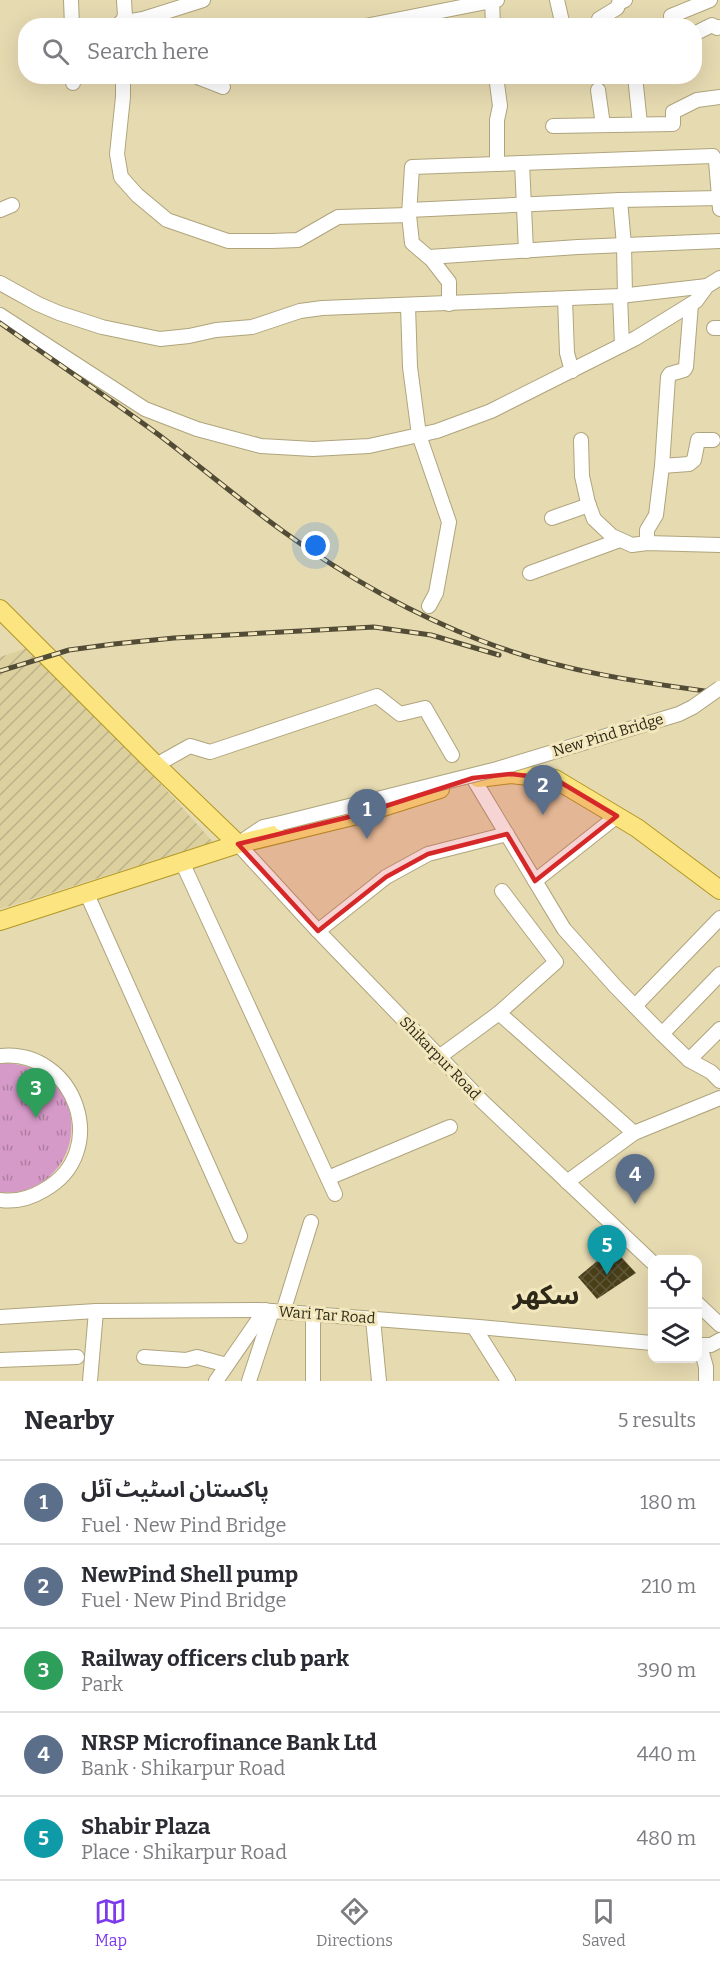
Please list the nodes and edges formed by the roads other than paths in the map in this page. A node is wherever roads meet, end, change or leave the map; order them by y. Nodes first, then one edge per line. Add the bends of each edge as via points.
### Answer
1 (72, 0) edge
2 (124, 0) edge
3 (203, 0) edge
4 (494, 0) edge
5 (557, 0) edge
6 (710, 0) edge
7 (620, 1) edge
8 (671, 16) dead end
9 (72, 18) edge
10 (124, 18) edge
11 (146, 18) edge
12 (405, 18) edge
13 (493, 18) edge
14 (561, 18) edge
15 (601, 18) edge
16 (720, 27) edge
17 (702, 30) edge
18 (123, 84) edge
19 (215, 84) edge
20 (497, 84) edge
21 (637, 84) edge
22 (223, 87) dead end
23 (598, 90) dead end
24 (720, 97) edge
25 (640, 124) junction
26 (603, 125) junction
27 (553, 126) dead end
28 (522, 163) junction
29 (497, 164) junction
30 (718, 171) edge
31 (720, 198) edge
32 (620, 200) junction
33 (524, 204) junction
34 (720, 209) edge
35 (409, 212) junction
36 (720, 241) edge
37 (624, 245) junction
38 (526, 251) junction
39 (429, 257) junction
40 (720, 278) edge
41 (0, 283) edge
42 (707, 286) junction
43 (622, 296) junction
44 (565, 299) junction
45 (449, 304) junction
46 (691, 304) junction
47 (408, 306) junction
48 (0, 315) edge
49 (622, 345) junction
50 (572, 371) junction
51 (419, 435) junction
52 (581, 440) dead end
53 (713, 440) dead end
54 (662, 466) junction
55 (589, 505) junction
56 (552, 518) dead end
57 (620, 540) junction
58 (647, 543) junction
59 (720, 545) edge
60 (530, 573) dead end
61 (429, 606) dead end
62 (0, 609) edge
63 (720, 688) edge
64 (452, 755) dead end
65 (156, 765) junction
66 (473, 778) junction
67 (617, 816) junction
68 (507, 834) junction
69 (238, 844) junction
70 (182, 862) junction
71 (535, 881) junction
72 (720, 890) edge
73 (502, 891) dead end
74 (86, 892) junction
75 (720, 918) edge
76 (0, 921) edge
77 (318, 931) junction
78 (720, 974) edge
79 (635, 1006) junction
80 (498, 1013) junction
81 (720, 1029) edge
82 (662, 1034) junction
83 (0, 1056) edge
84 (439, 1057) junction
85 (689, 1060) junction
86 (720, 1081) edge
87 (720, 1098) edge
88 (450, 1127) dead end
89 (634, 1133) junction
90 (328, 1178) junction
91 (567, 1182) junction
92 (335, 1194) dead end
93 (0, 1200) edge
94 (311, 1222) dead end
95 (240, 1236) dead end
96 (648, 1258) edge
97 (702, 1308) edge
98 (96, 1311) junction
99 (273, 1311) junction
100 (313, 1314) junction
101 (0, 1317) edge
102 (373, 1319) junction
103 (719, 1323) edge
104 (474, 1327) junction
105 (720, 1340) edge
106 (648, 1343) edge
107 (702, 1345) edge
108 (702, 1354) edge
109 (77, 1357) dead end
110 (144, 1357) dead end
111 (0, 1360) edge
112 (227, 1365) junction
113 (311, 1380) edge
114 (503, 1380) edge
115 (90, 1381) edge
116 (216, 1381) edge
117 (249, 1381) edge
118 (379, 1381) edge
119 (706, 1381) edge

1 - 9 street
2 - 10 street
3 - 11 street
4 - 12 street
4 - 13 street
5 - 14 street
6 - 8 street
7 - 15 street via 617,8
16 - 17 street via 712,25
18 - 35 street via 117,154 122,177 167,220 228,241 271,241 298,240 338,217
19 - 22 street
20 - 29 street
21 - 25 street
23 - 26 street
24 - 25 street via 697,100 673,112 673,124
25 - 26 street
26 - 27 street
28 - 29 street
28 - 30 street via 713,156
28 - 33 street
29 - 35 street via 412,167
30 - 31 street
31 - 32 street
31 - 34 street
32 - 33 street
32 - 37 street
33 - 35 street
33 - 38 street
35 - 39 street via 412,243
36 - 37 street
37 - 38 street
37 - 43 street
38 - 39 street
39 - 45 street via 449,282
40 - 42 street
41 - 47 street via 59,313 160,339 252,327 322,308
42 - 43 street
42 - 46 street
43 - 44 street
43 - 49 street
44 - 45 street
44 - 50 street via 567,353
45 - 47 street
46 - 49 street
46 - 54 street via 686,367 668,378
47 - 51 street via 410,367
48 - 51 street via 145,409 207,432 261,446 313,449 369,446
49 - 50 street
50 - 51 street via 491,411
51 - 61 street via 449,522 436,593
52 - 55 street via 582,476
53 - 54 street via 698,440 689,464
54 - 58 street via 656,515 647,530
55 - 56 street
55 - 57 street via 594,519
57 - 58 street via 632,545
57 - 60 street
58 - 59 street
62 - 65 main road
63 - 69 street, New Pind Bridge, bridge via 679,714 497,769 263,827
64 - 65 street via 425,708 400,714 377,696 210,752 190,746
65 - 69 main road
66 - 67 main road via 511,774 555,779
66 - 68 street
66 - 69 main road via 361,814
67 - 71 street
67 - 72 main road
68 - 71 street
68 - 77 street via 428,854 386,877
69 - 70 main road
69 - 77 street, Shikarpur Road
70 - 74 main road
70 - 90 street
71 - 79 street via 564,929
73 - 80 street via 555,962
74 - 76 main road
74 - 95 street
75 - 79 street
77 - 84 street, Shikarpur Road
78 - 82 street
79 - 82 street
80 - 84 street
80 - 89 street
81 - 85 street
82 - 85 street
83 - 93 street via 26,1057 47,1067 64,1082 76,1102 81,1125 78,1148 69,1169 53,1186 33,1197
84 - 91 street, Shikarpur Road
85 - 86 street
87 - 89 street
88 - 90 street
89 - 91 street
90 - 92 street
91 - 96 street, Shikarpur Road
94 - 99 street
97 - 103 street
98 - 99 street, Wari Tar Road
98 - 101 street, Wari Tar Road
98 - 115 street
99 - 100 street, Wari Tar Road
99 - 112 street
99 - 117 street
100 - 102 street, Wari Tar Road
100 - 113 street
102 - 104 street, Wari Tar Road
102 - 118 street
104 - 106 street, Wari Tar Road
104 - 114 street
105 - 107 street
108 - 119 street
109 - 111 street
110 - 112 street via 197,1357
112 - 116 street

